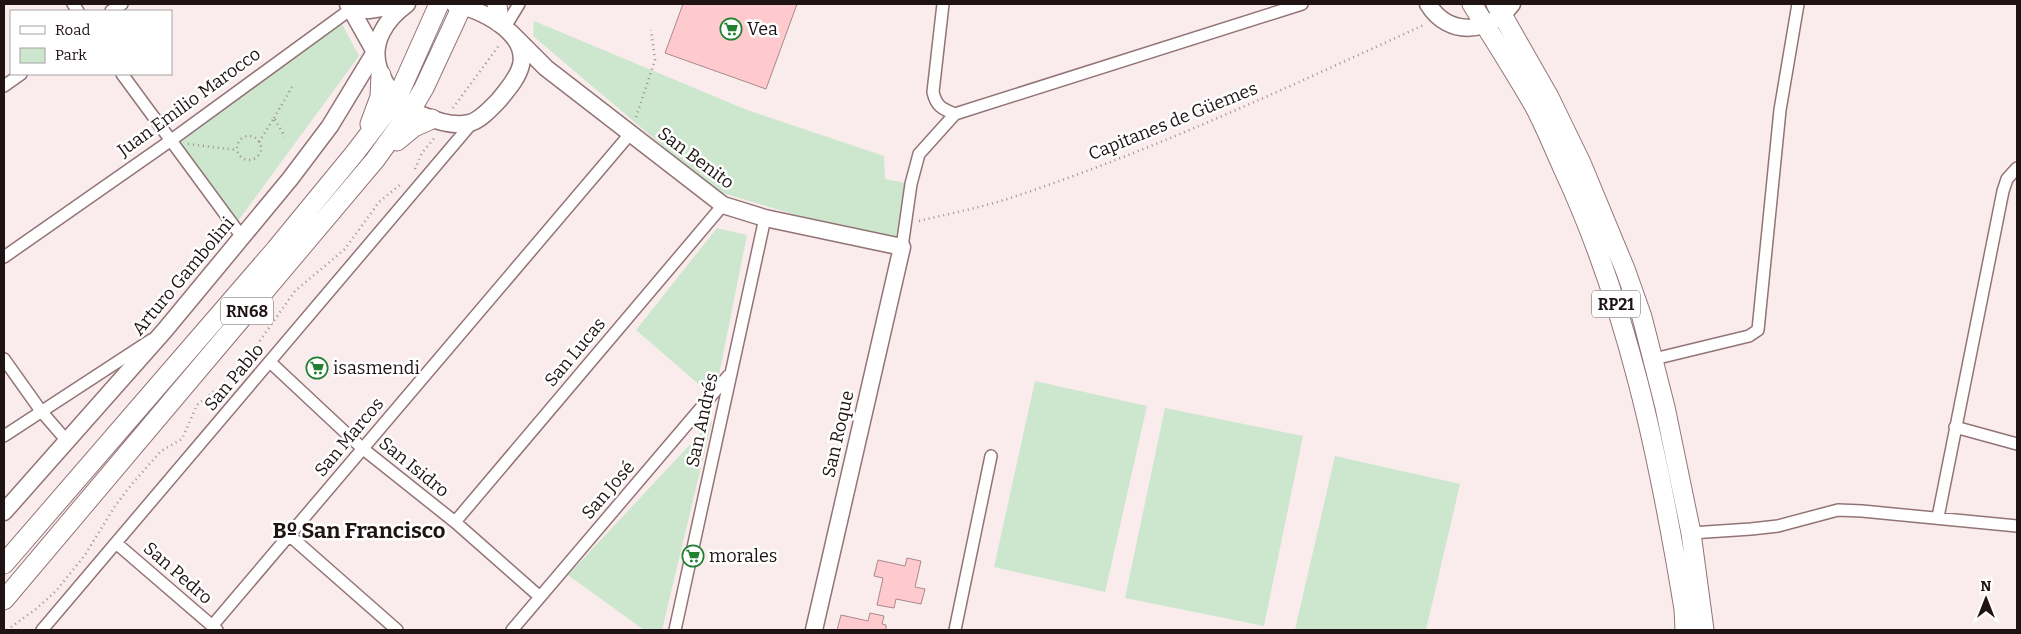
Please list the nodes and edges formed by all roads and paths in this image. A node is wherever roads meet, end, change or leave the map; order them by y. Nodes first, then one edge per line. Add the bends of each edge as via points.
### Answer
1 (406, 4) edge
2 (439, 4) edge
3 (460, 4) edge
4 (497, 4) edge
5 (519, 4) edge
6 (943, 4) edge
7 (1302, 4) edge
8 (1428, 4) edge
9 (1472, 4) edge
10 (1798, 4) edge
11 (350, 6) edge
12 (1504, 7) edge
13 (1444, 21) junction
14 (1485, 25) junction
15 (505, 27) junction
16 (651, 30) dead end
17 (375, 52) junction
18 (546, 68) junction
19 (518, 73) junction
20 (20, 75) edge
21 (123, 75) edge
22 (381, 75) junction
23 (4, 86) edge
24 (292, 87) dead end
25 (404, 104) junction
26 (955, 114) junction
27 (274, 118) junction
28 (437, 120) junction
29 (472, 123) junction
30 (630, 134) junction
31 (285, 137) dead end
32 (170, 141) junction
33 (259, 142) junction
34 (237, 150) junction
35 (354, 154) junction
36 (375, 160) junction
37 (2017, 168) edge
38 (412, 172) dead end
39 (405, 181) dead end
40 (723, 205) junction
41 (765, 218) junction
42 (912, 222) dead end
43 (242, 237) junction
44 (902, 247) junction
45 (4, 257) edge
46 (165, 330) junction
47 (4, 359) edge
48 (1654, 359) junction
49 (270, 362) junction
50 (730, 374) junction
51 (41, 411) junction
52 (1955, 427) junction
53 (4, 436) edge
54 (66, 441) junction
55 (2017, 444) edge
56 (362, 448) junction
57 (991, 456) dead end
58 (4, 512) edge
59 (1938, 517) junction
60 (455, 522) junction
61 (2017, 526) edge
62 (1691, 534) junction
63 (289, 535) junction
64 (116, 543) junction
65 (4, 564) edge
66 (540, 597) junction
67 (4, 600) edge
68 (214, 628) edge
69 (7, 630) edge
70 (42, 630) edge
71 (397, 630) edge
72 (512, 630) edge
73 (675, 630) edge
74 (814, 630) edge
75 (955, 630) edge
76 (1685, 630) edge
77 (1704, 630) edge

1 - 11 street via 369,10
1 - 17 street, Arturo Gambolini via 387,23
2 - 25 main road, RN68
3 - 15 street
3 - 25 main road, RN68
4 - 15 main road
5 - 15 street
6 - 26 street via 933,92 942,110
7 - 26 street
8 - 13 street
9 - 14 main road, RP21
10 - 48 street via 1780,110 1758,330 1749,336
11 - 17 street
11 - 32 street, Juan Emilio Marocco
12 - 14 street
12 - 48 main road, RP21 via 1581,163 1625,269
13 - 14 street via 1459,27
13 - 42 path, Capitanes de Güemes via 1430,22 1205,124 1124,157 1006,200
14 - 76 main road, RP21 via 1536,108 1575,193 1604,268 1637,373 1655,449
15 - 18 street, San Benito
15 - 19 street via 521,54
15 - 28 path
16 - 30 path via 655,60
17 - 22 street
17 - 43 street, Arturo Gambolini via 330,126
18 - 19 street
18 - 30 street, San Benito
19 - 29 street via 491,108
20 - 23 street
21 - 32 street
22 - 25 street
22 - 35 main road via 375,114
24 - 27 path
25 - 28 street
25 - 35 main road, RN68
25 - 36 main road, RN68
26 - 44 street via 920,154 911,184
27 - 31 path
27 - 33 path
28 - 29 street via 456,125
28 - 36 main road via 414,127
28 - 38 path via 439,132
29 - 49 street, San Pablo
30 - 40 street, San Benito
30 - 56 street, San Marcos
32 - 34 path
32 - 43 street
32 - 45 street, Juan Emilio Marocco
33 - 34 path via 252,136 244,137 238,142
33 - 34 path via 260,152 252,160 244,159
35 - 65 main road, RN68
36 - 67 main road, RN68
37 - 52 street via 2007,179 2003,191
39 - 69 path via 379,202 345,249 295,291 237,373 197,405 182,439 161,450 131,485 85,555 56,591
40 - 41 street, San Benito
40 - 60 street, San Lucas
41 - 44 street, San Benito
41 - 50 street, San Andrés
43 - 46 street, Arturo Gambolini
44 - 74 street, San Roque
46 - 51 street
46 - 54 street, Arturo Gambolini
47 - 51 street
48 - 62 main road, RP21
49 - 56 street, San Isidro
49 - 64 street, San Pablo
50 - 66 street, San José
50 - 73 street, San Andrés
51 - 53 street
51 - 54 street
52 - 55 street
52 - 59 street
54 - 58 street, Arturo Gambolini
56 - 60 street, San Isidro
56 - 63 street, San Marcos
57 - 75 street
59 - 61 street
59 - 62 street via 1838,510 1778,526
60 - 66 street, San Isidro
62 - 77 main road, RP21
63 - 68 street, San Marcos
63 - 71 street
64 - 68 street, San Pedro
64 - 70 street, San Pablo
66 - 72 street, San José

